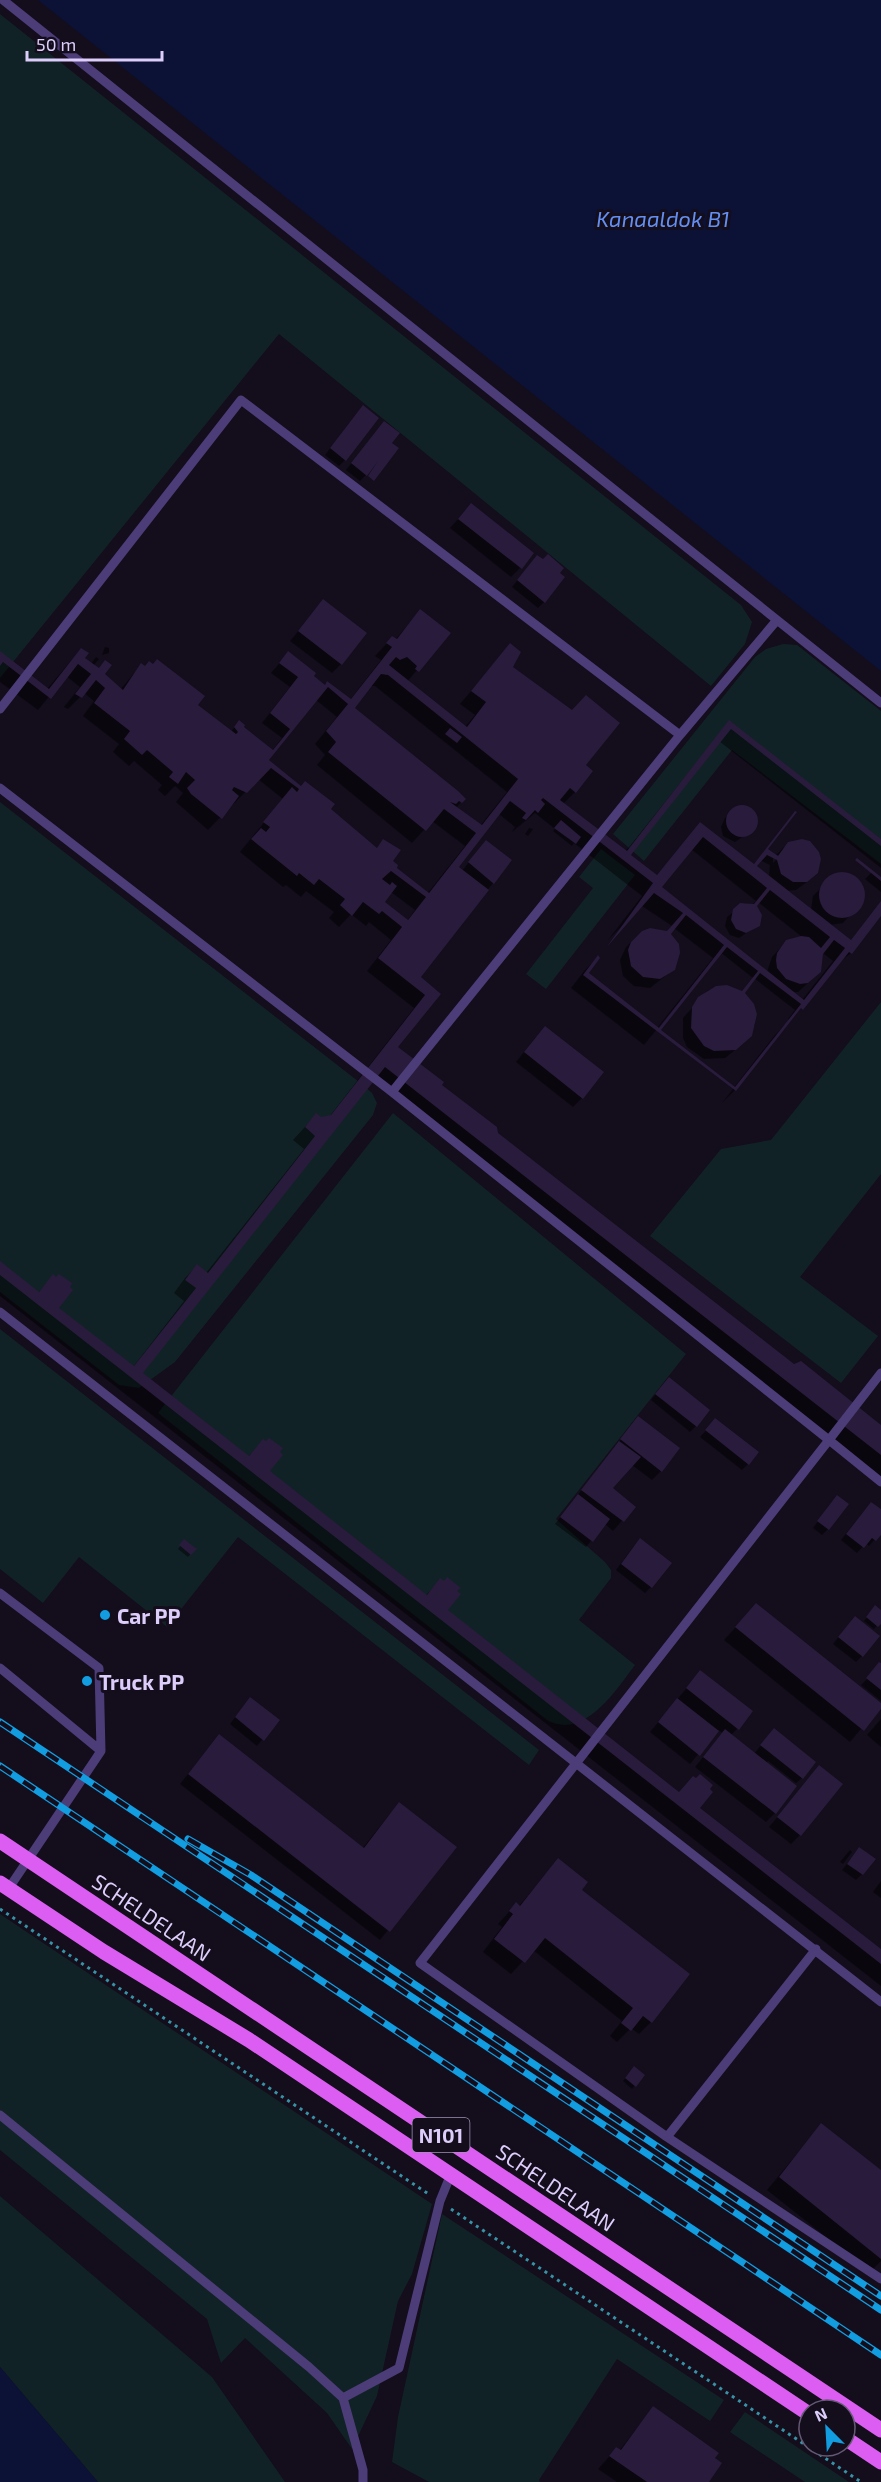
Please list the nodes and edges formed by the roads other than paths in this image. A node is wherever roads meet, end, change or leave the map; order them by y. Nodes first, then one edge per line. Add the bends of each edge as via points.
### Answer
1 (3, 0) edge
2 (777, 620) junction
3 (881, 703) edge
4 (0, 709) edge
5 (680, 735) junction
6 (0, 788) edge
7 (393, 1092) junction
8 (0, 1312) edge
9 (881, 1373) edge
10 (829, 1440) junction
11 (881, 1482) edge
12 (0, 1593) edge
13 (0, 1668) edge
14 (101, 1751) junction
15 (577, 1762) junction
16 (0, 1841) edge
17 (28, 1860) junction
18 (4, 1886) edge
19 (816, 1949) junction
20 (881, 2002) edge
21 (0, 2115) edge
22 (667, 2137) junction
23 (451, 2174) junction
24 (881, 2279) edge
25 (343, 2398) junction
26 (797, 2406) edge
27 (881, 2430) edge
28 (857, 2446) edge
29 (881, 2462) edge
30 (363, 2482) edge

1 - 2 lane
2 - 3 lane
2 - 5 lane
4 - 5 lane via 242,400
5 - 7 lane
6 - 7 lane
7 - 10 lane
8 - 15 lane
9 - 10 lane
10 - 11 lane
10 - 15 lane
12 - 14 lane via 99,1668
13 - 14 lane
14 - 17 lane
15 - 19 lane
15 - 22 lane via 420,1963
16 - 17 main road, SCHELDELAAN / N101
17 - 18 lane
17 - 27 main road, SCHELDELAAN / N101
18 - 23 main road, N101 via 249,2040
19 - 20 lane
19 - 22 lane
21 - 25 lane
22 - 24 lane
23 - 25 lane via 440,2201 399,2368
23 - 26 main road, N101
25 - 30 lane
28 - 29 main road

